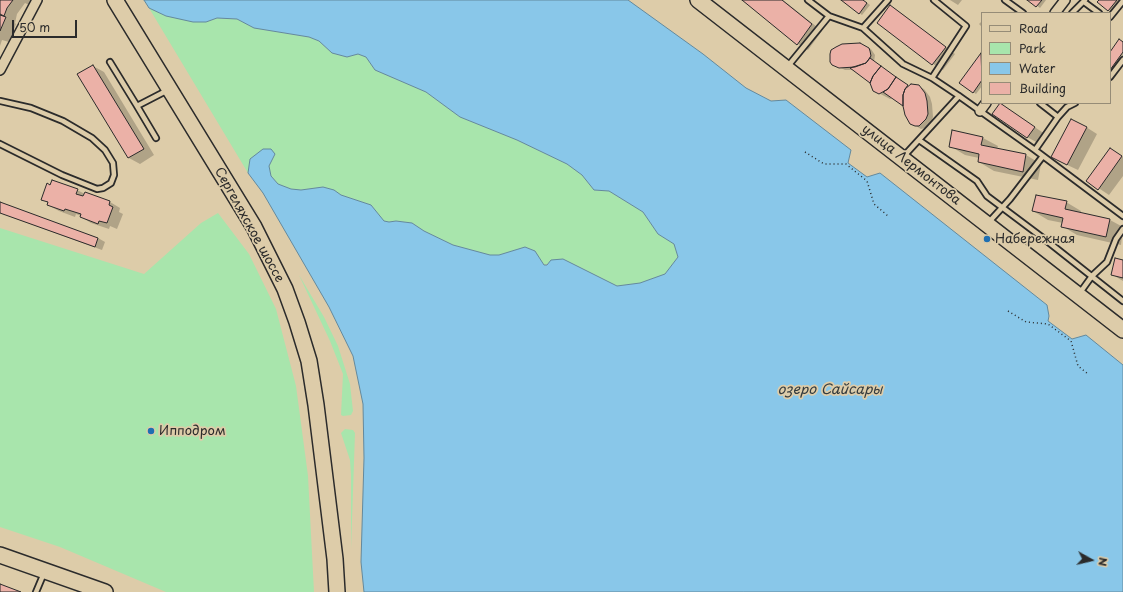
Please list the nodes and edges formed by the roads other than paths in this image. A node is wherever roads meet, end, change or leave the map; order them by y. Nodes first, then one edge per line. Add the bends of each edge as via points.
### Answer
1 (37, 0) edge
2 (115, 0) edge
3 (698, 0) edge
4 (808, 0) edge
5 (888, 0) edge
6 (934, 0) edge
7 (1005, 0) edge
8 (1065, 0) edge
9 (1085, 1) edge
10 (1123, 1) edge
11 (1022, 12) edge
12 (1056, 12) edge
13 (1073, 12) edge
14 (1098, 12) edge
15 (829, 16) junction
16 (1111, 16) edge
17 (863, 28) junction
18 (1123, 60) edge
19 (110, 62) dead end
20 (786, 68) junction
21 (0, 70) edge
22 (1111, 76) edge
23 (932, 78) junction
24 (169, 89) junction
25 (959, 96) junction
26 (0, 101) edge
27 (985, 104) edge
28 (1041, 104) edge
29 (1073, 104) edge
30 (137, 106) junction
31 (980, 111) junction
32 (1058, 117) junction
33 (156, 138) dead end
34 (919, 140) junction
35 (0, 144) edge
36 (1035, 150) junction
37 (1043, 156) junction
38 (902, 158) junction
39 (1001, 208) junction
40 (1123, 216) edge
41 (987, 225) junction
42 (1123, 229) edge
43 (1092, 276) junction
44 (1078, 295) junction
45 (1123, 301) edge
46 (1123, 330) edge
47 (0, 555) edge
48 (45, 570) junction
49 (36, 592) edge
50 (105, 592) edge
51 (337, 592) edge

1 - 21 street
2 - 24 main road, Сергеляхское шоссе
3 - 20 main road, улица Лермонтова
4 - 15 lane
5 - 17 lane
6 - 23 lane via 966,26
7 - 11 lane
8 - 12 street
9 - 13 lane
9 - 14 lane
10 - 16 lane
15 - 17 lane
15 - 20 lane
17 - 23 lane via 902,64
18 - 22 lane
19 - 30 lane
20 - 38 main road, улица Лермонтова
23 - 25 lane
24 - 30 lane
24 - 51 main road, Сергеляхское шоссе via 254,227 285,289 297,322 309,361 316,405
25 - 31 lane
25 - 34 lane
26 - 35 lane via 31,108 63,121 92,138 106,150 113,163 114,175 110,183 97,190
27 - 31 street
28 - 32 lane
29 - 32 lane
30 - 33 lane
31 - 36 lane
32 - 36 lane
34 - 38 lane
34 - 39 lane via 977,181 987,196
36 - 37 lane
37 - 39 lane
37 - 40 lane
38 - 41 main road, улица Лермонтова
39 - 41 lane
39 - 43 lane
41 - 44 main road, улица Лермонтова
42 - 43 lane via 1107,262
43 - 44 lane
43 - 45 lane
44 - 46 main road, улица Лермонтова
47 - 48 main road
48 - 49 lane
48 - 50 main road

